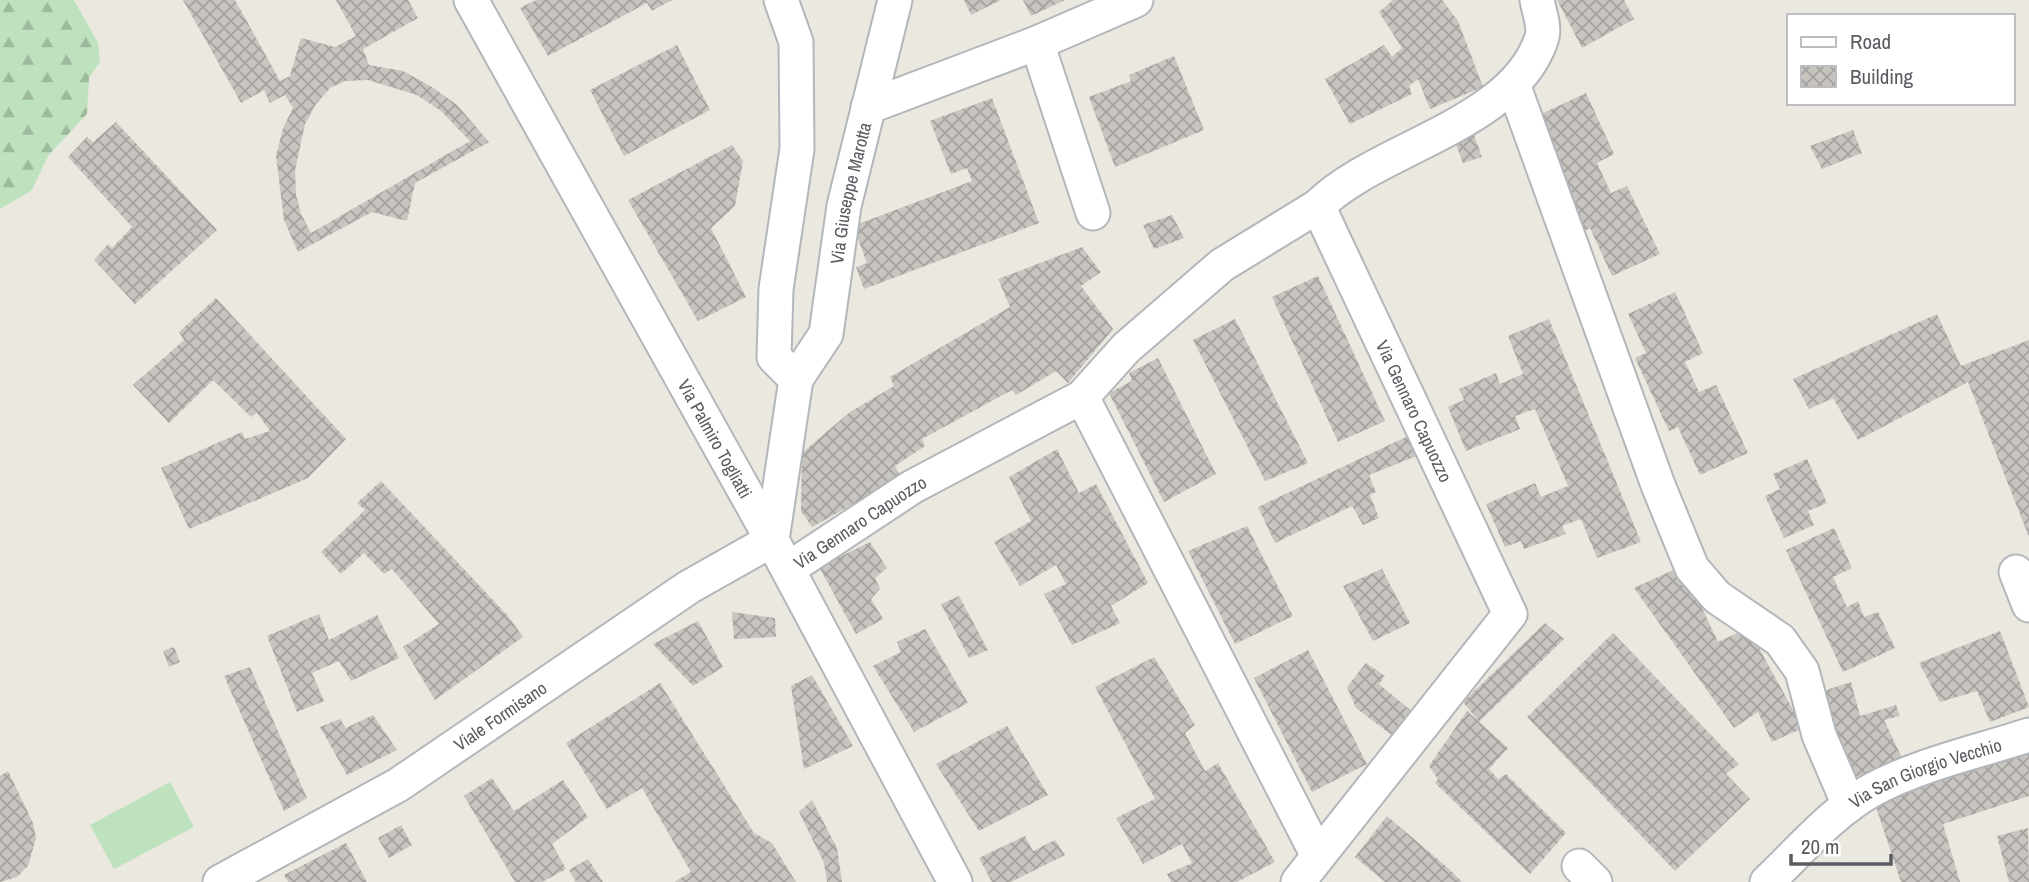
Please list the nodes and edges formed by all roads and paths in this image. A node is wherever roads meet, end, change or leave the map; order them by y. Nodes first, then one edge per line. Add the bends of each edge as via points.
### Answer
1 (471, 0) edge
2 (781, 0) edge
3 (895, 0) edge
4 (1136, 0) edge
5 (1537, 0) edge
6 (1037, 43) junction
7 (1513, 85) junction
8 (868, 107) junction
9 (1318, 206) junction
10 (1093, 213) dead end
11 (796, 379) junction
12 (1082, 397) junction
13 (772, 540) junction
14 (788, 569) junction
15 (2016, 572) dead end
16 (2029, 605) edge
17 (2029, 736) edge
18 (1849, 805) junction
19 (1318, 856) junction
20 (220, 882) edge
21 (955, 882) edge
22 (1298, 882) edge
23 (1767, 882) edge

1 - 13 street, Via Palmiro Togliatti
2 - 11 street via 796,42 797,149 776,289 774,357
3 - 8 street, Via Giuseppe Marotta
4 - 6 street
5 - 7 street via 1543,35
6 - 8 street
6 - 10 street
7 - 9 street via 1462,122 1335,189
7 - 18 street via 1657,485 1692,568 1717,597 1780,640 1802,671 1819,735
8 - 11 street, Via Giuseppe Marotta via 844,206 826,334
9 - 12 street, Via Gennaro Capuozzo via 1222,265 1126,348
9 - 19 street, Via Gennaro Capuozzo via 1510,614
11 - 13 street, Via Giuseppe Marotta
12 - 14 street, Via Gennaro Capuozzo via 912,486
12 - 19 street
13 - 14 street, Via Palmiro Togliatti
13 - 20 street, Viale Formisano via 668,601 398,785
14 - 21 street, Via Palmiro Togliatti
15 - 16 street
17 - 18 street, Via San Giorgio Vecchio via 1923,769
18 - 23 street, Via San Giorgio Vecchio
19 - 22 street, Via Gennaro Capuozzo

